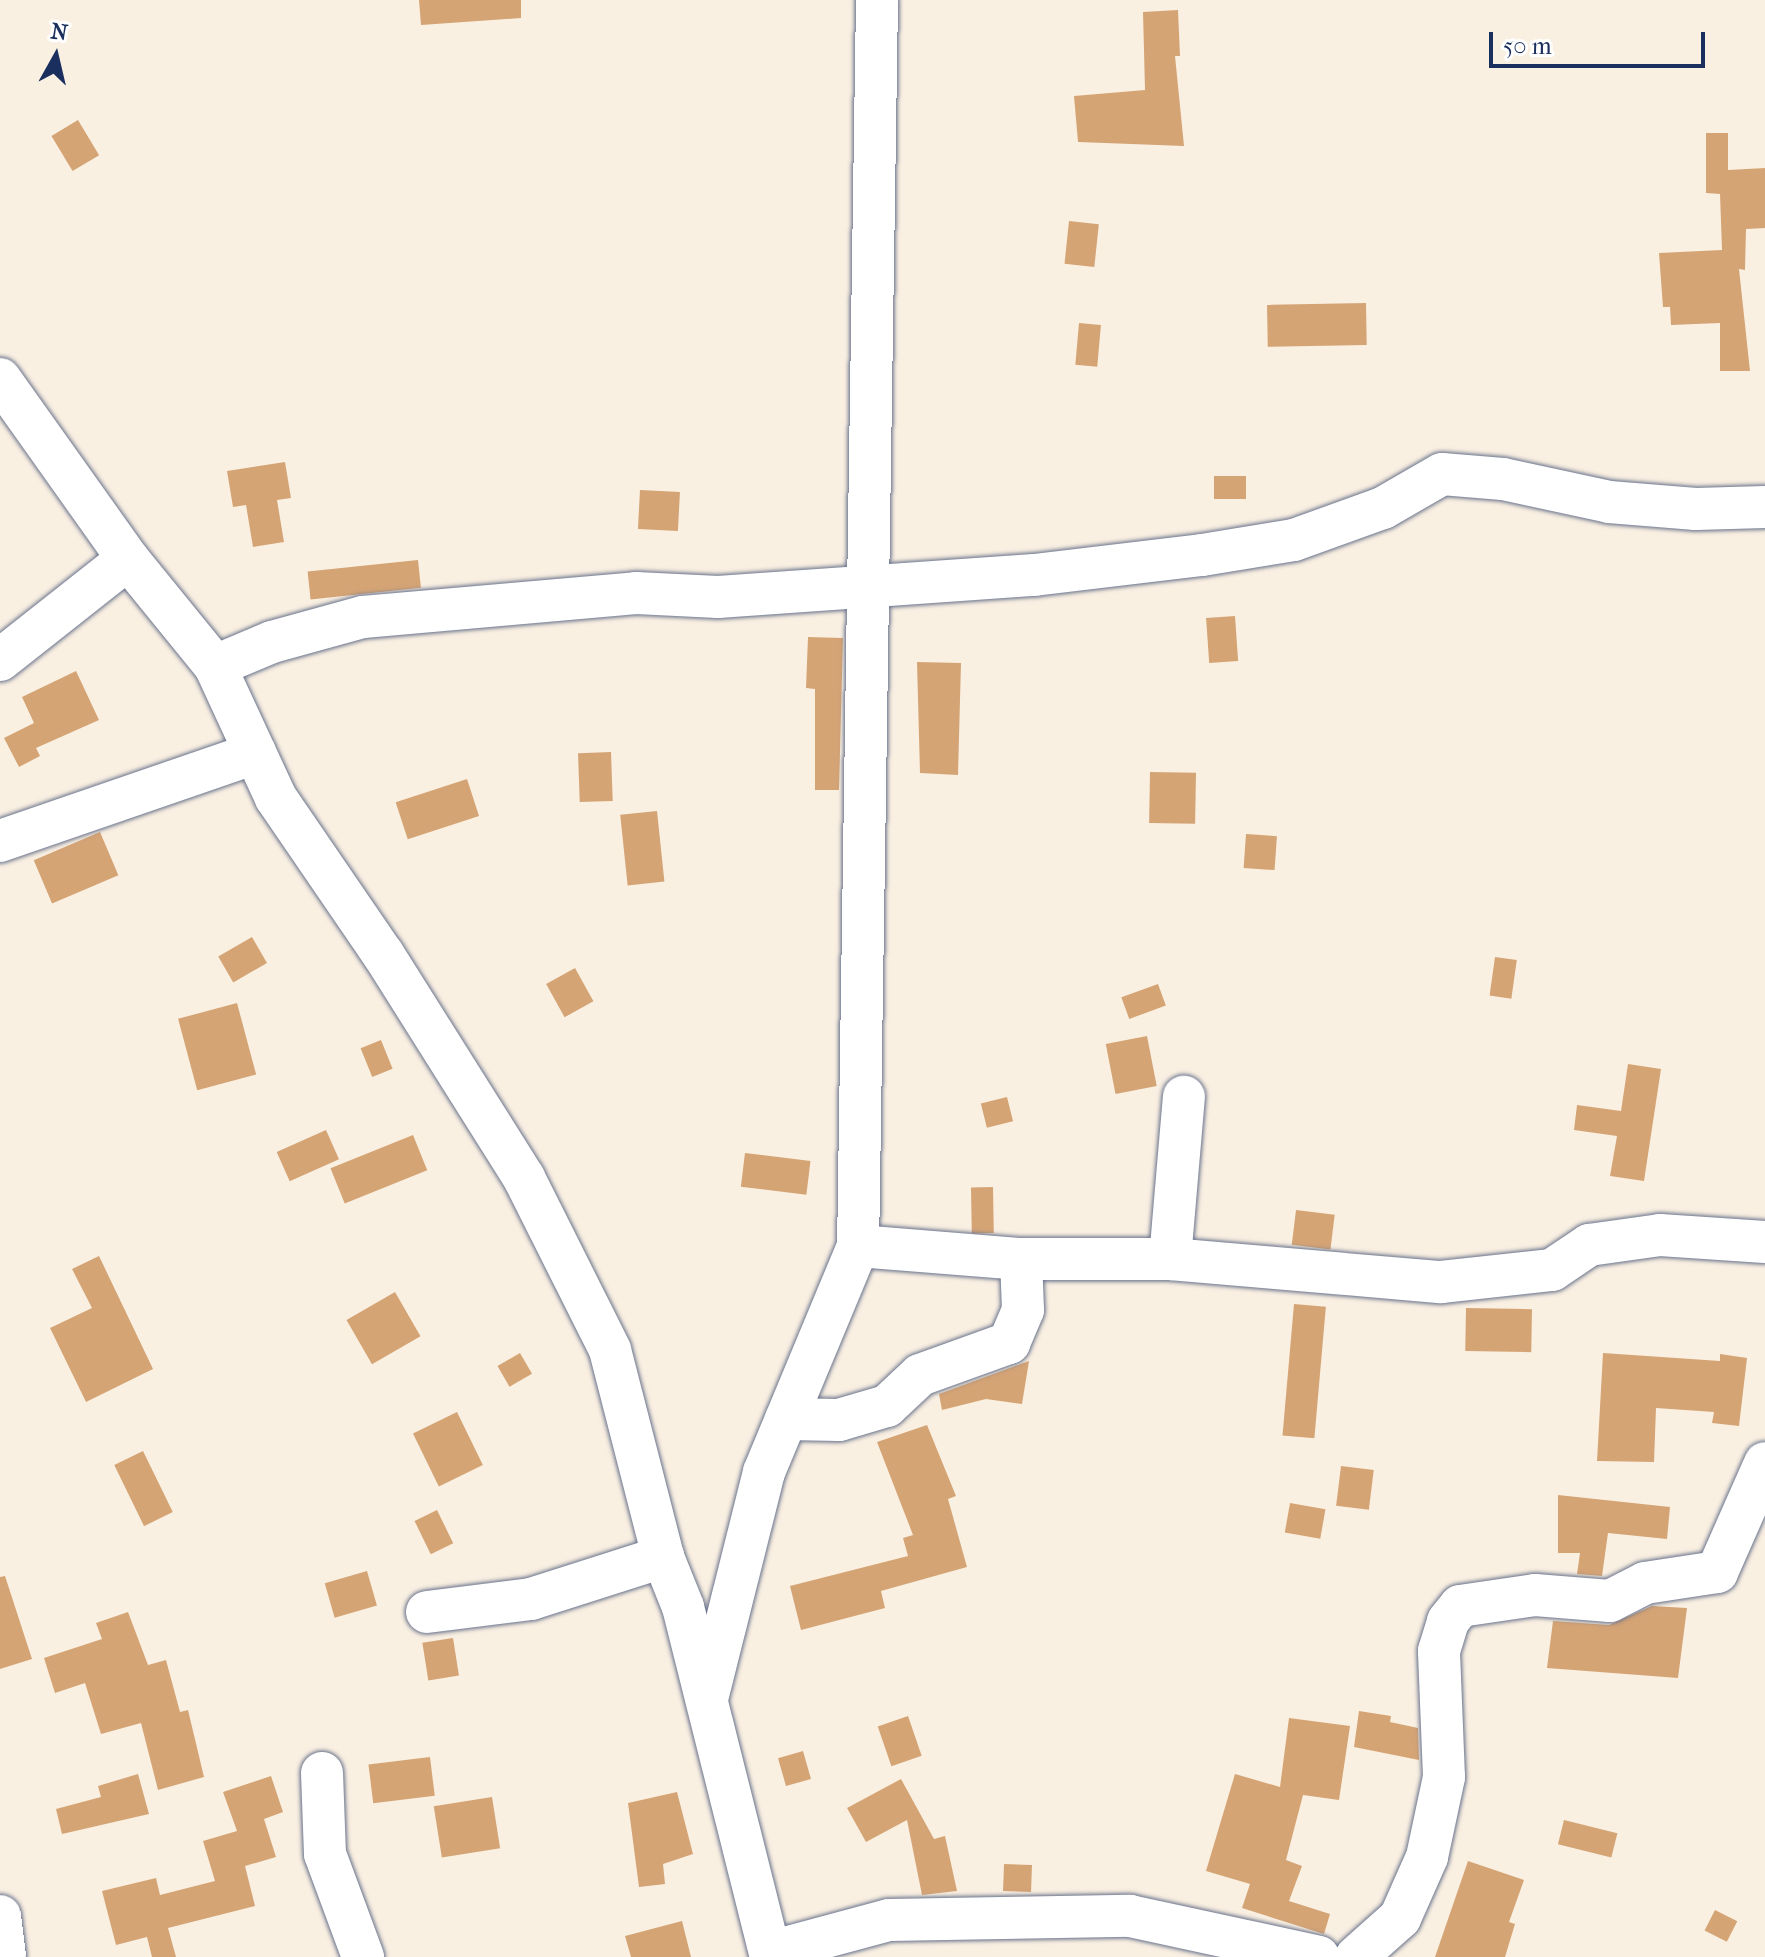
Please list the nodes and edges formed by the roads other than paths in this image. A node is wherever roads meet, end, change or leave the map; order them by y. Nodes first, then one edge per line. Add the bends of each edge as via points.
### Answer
1 (877, 0) edge
2 (0, 379) edge
3 (1765, 507) edge
4 (128, 559) junction
5 (872, 585) junction
6 (0, 660) edge
7 (215, 666) junction
8 (255, 753) junction
9 (0, 841) edge
10 (1184, 1097) dead end
11 (1765, 1242) edge
12 (858, 1246) junction
13 (1021, 1259) junction
14 (1170, 1259) junction
15 (786, 1419) junction
16 (1765, 1463) edge
17 (663, 1557) junction
18 (427, 1612) dead end
19 (706, 1704) junction
20 (322, 1773) dead end
21 (0, 1916) edge
22 (1239, 1948) edge
23 (770, 1954) edge
24 (5, 1957) edge
25 (363, 1957) edge
26 (1319, 1957) edge
27 (1356, 1957) edge

1 - 5 street
2 - 4 street
3 - 5 street via 1696,509 1609,502 1503,479 1442,474 1383,508 1294,540 1034,575
4 - 6 street
4 - 7 street
5 - 7 street via 718,597 636,593 363,617 272,642
5 - 12 street
7 - 8 street
8 - 9 street
8 - 17 street via 276,798 383,954 524,1178 610,1350
10 - 14 street
11 - 14 street via 1660,1235 1589,1245 1552,1270 1441,1282
12 - 13 street
12 - 15 street
13 - 14 street
13 - 15 street via 1023,1310 1009,1343 920,1375 887,1406 839,1420
15 - 19 street via 764,1472
16 - 27 street via 1717,1572 1645,1583 1610,1601 1535,1595 1460,1606 1448,1621 1439,1651 1444,1777 1427,1857 1400,1918
17 - 18 street via 531,1599
17 - 19 street via 683,1607
19 - 23 street
20 - 25 street via 325,1854
21 - 24 street
22 - 23 street via 1130,1916 889,1920
22 - 26 street

